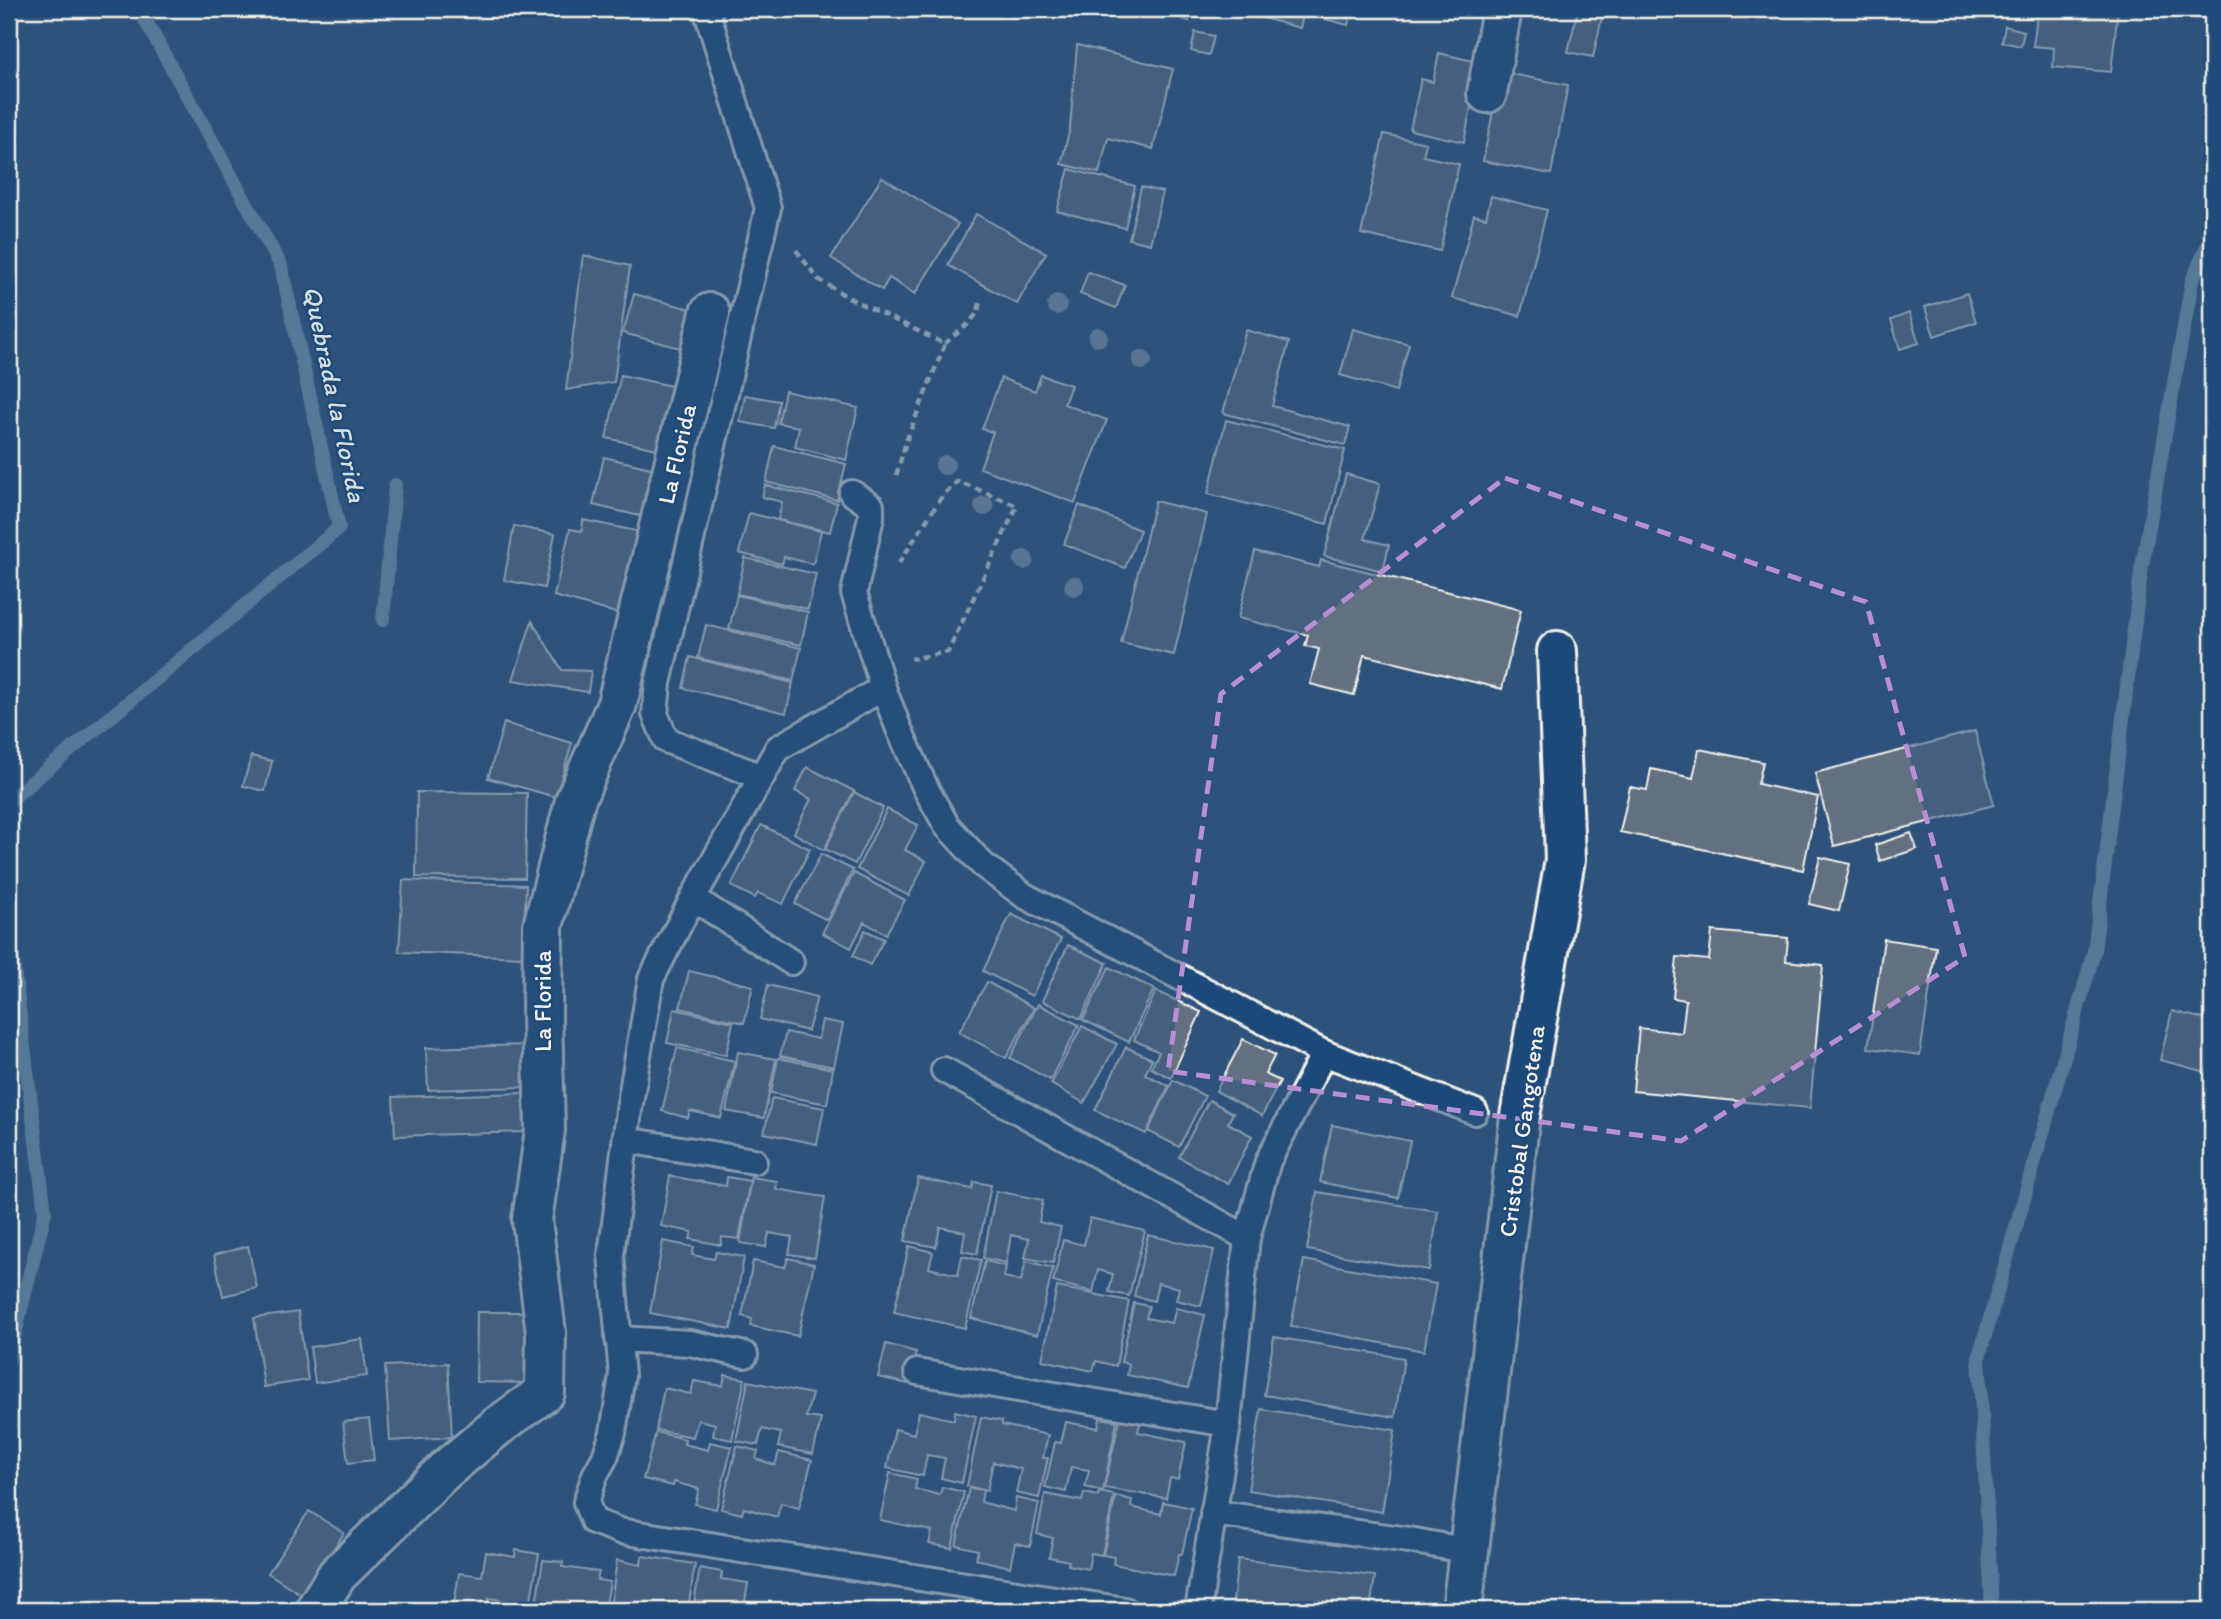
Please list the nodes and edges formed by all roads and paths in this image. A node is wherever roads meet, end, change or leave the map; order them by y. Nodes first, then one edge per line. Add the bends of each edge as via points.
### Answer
1 (706, 9) edge
2 (1502, 9) edge
3 (1487, 93) dead end
4 (768, 208) junction
5 (981, 299) dead end
6 (710, 313) dead end
7 (945, 344) junction
8 (896, 485) dead end
9 (852, 493) dead end
10 (858, 607) junction
11 (1557, 651) dead end
12 (879, 677) junction
13 (762, 777) junction
14 (693, 898) junction
15 (791, 962) dead end
16 (1324, 1053) junction
17 (944, 1070) dead end
18 (1475, 1112) dead end
19 (626, 1140) junction
20 (754, 1161) dead end
21 (1247, 1238) junction
22 (618, 1339) junction
23 (745, 1355) dead end
24 (917, 1372) dead end
25 (1228, 1424) junction
26 (1213, 1513) junction
27 (1469, 1551) junction
28 (315, 1610) edge
29 (1125, 1610) edge
30 (1198, 1610) edge
31 (1462, 1610) edge

1 - 4 lane
2 - 3 street
4 - 7 path via 818,279
4 - 13 lane via 658,683 655,714 666,740
5 - 7 path via 970,323
6 - 28 street, La Florida via 617,704 575,801 543,926 545,1130 533,1220 546,1333 545,1392 444,1471 337,1575
7 - 8 path via 907,439
9 - 10 lane via 871,506 854,593
10 - 12 lane
10 - 12 path via 904,558 943,495 958,481 1017,506 948,652
11 - 27 street, Cristobal Gangotena via 1565,860 1520,1116
12 - 13 lane via 778,748
12 - 16 lane via 926,789 947,826 983,865 1025,896
13 - 14 lane
14 - 15 lane
14 - 19 lane via 651,979
16 - 18 lane
16 - 21 lane via 1268,1161
17 - 21 lane
19 - 20 lane
19 - 22 lane via 611,1255
21 - 25 lane
22 - 23 lane via 690,1343
22 - 29 lane via 622,1375 613,1433 586,1502 593,1521 620,1531
24 - 25 lane
25 - 26 lane
26 - 27 lane
26 - 30 lane
27 - 31 street, Cristobal Gangotena

